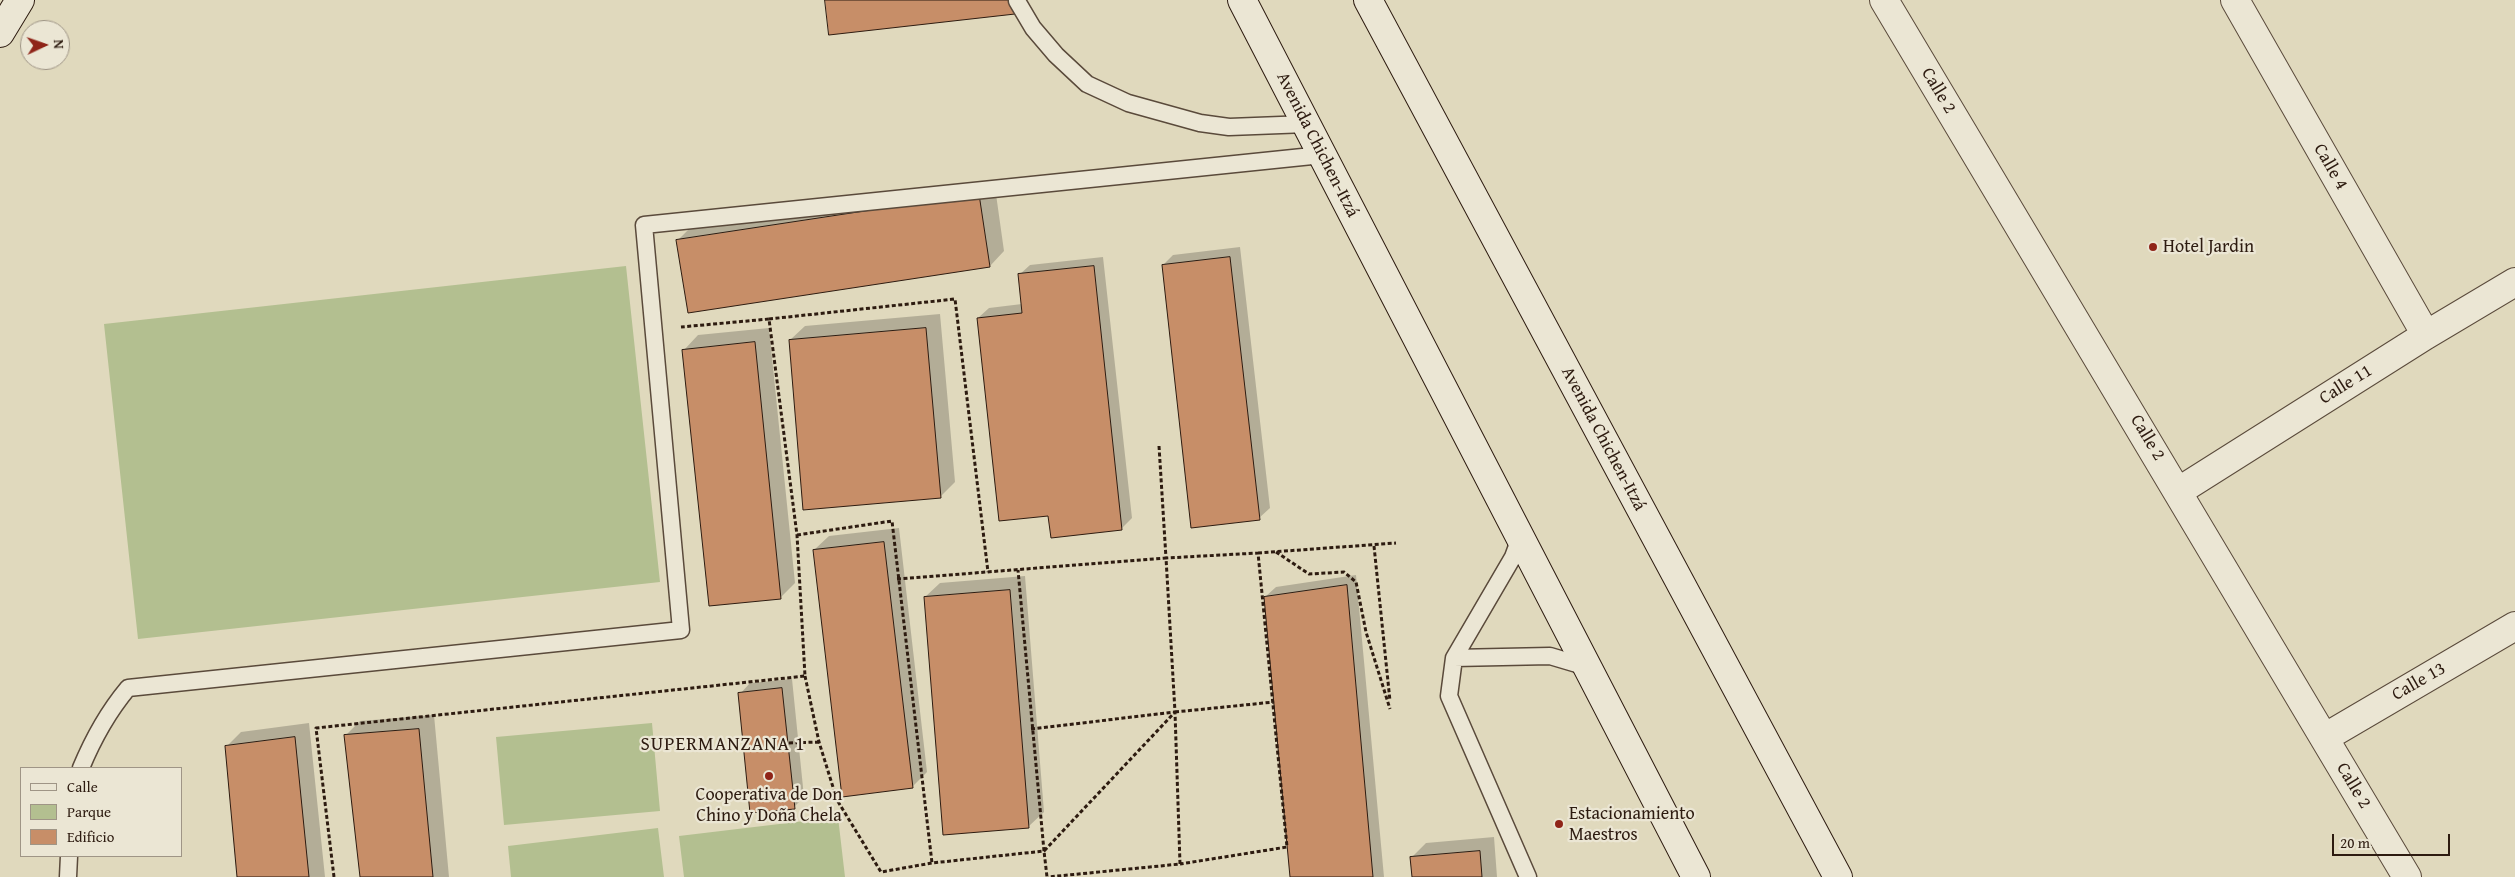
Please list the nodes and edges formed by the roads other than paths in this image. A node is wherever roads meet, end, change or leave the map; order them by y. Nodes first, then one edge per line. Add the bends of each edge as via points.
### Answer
1 (20, 0) edge
2 (1242, 0) edge
3 (1368, 0) edge
4 (1884, 0) edge
5 (2235, 0) edge
6 (1017, 1) edge
7 (0, 33) edge
8 (1307, 124) junction
9 (1322, 155) junction
10 (2515, 282) edge
11 (2426, 334) junction
12 (2179, 491) junction
13 (1520, 538) junction
14 (2515, 626) edge
15 (1454, 658) junction
16 (1587, 667) junction
17 (2324, 738) junction
18 (81, 767) edge
19 (69, 857) edge
20 (68, 877) edge
21 (1528, 877) edge
22 (1696, 877) edge
23 (1838, 877) edge
24 (2408, 877) edge

1 - 7 street
2 - 8 street, Avenida Chichen-Itzá
3 - 23 street, Avenida Chichen-Itzá
4 - 12 street, Calle 2
5 - 11 street, Calle 4
6 - 8 lane via 1033,28 1087,84 1128,103 1200,122 1229,126
8 - 9 street, Avenida Chichen-Itzá
9 - 13 street, Avenida Chichen-Itzá
9 - 18 lane via 644,225 681,630 128,688 114,704
10 - 11 street, Calle 11
11 - 12 street, Calle 11
12 - 17 street, Calle 2
13 - 15 lane via 1513,557
13 - 16 street, Avenida Chichen-Itzá
14 - 17 street, Calle 13
15 - 16 lane via 1550,656
15 - 21 lane via 1449,696
16 - 22 street, Avenida Chichen-Itzá
17 - 24 street, Calle 2
19 - 20 lane

